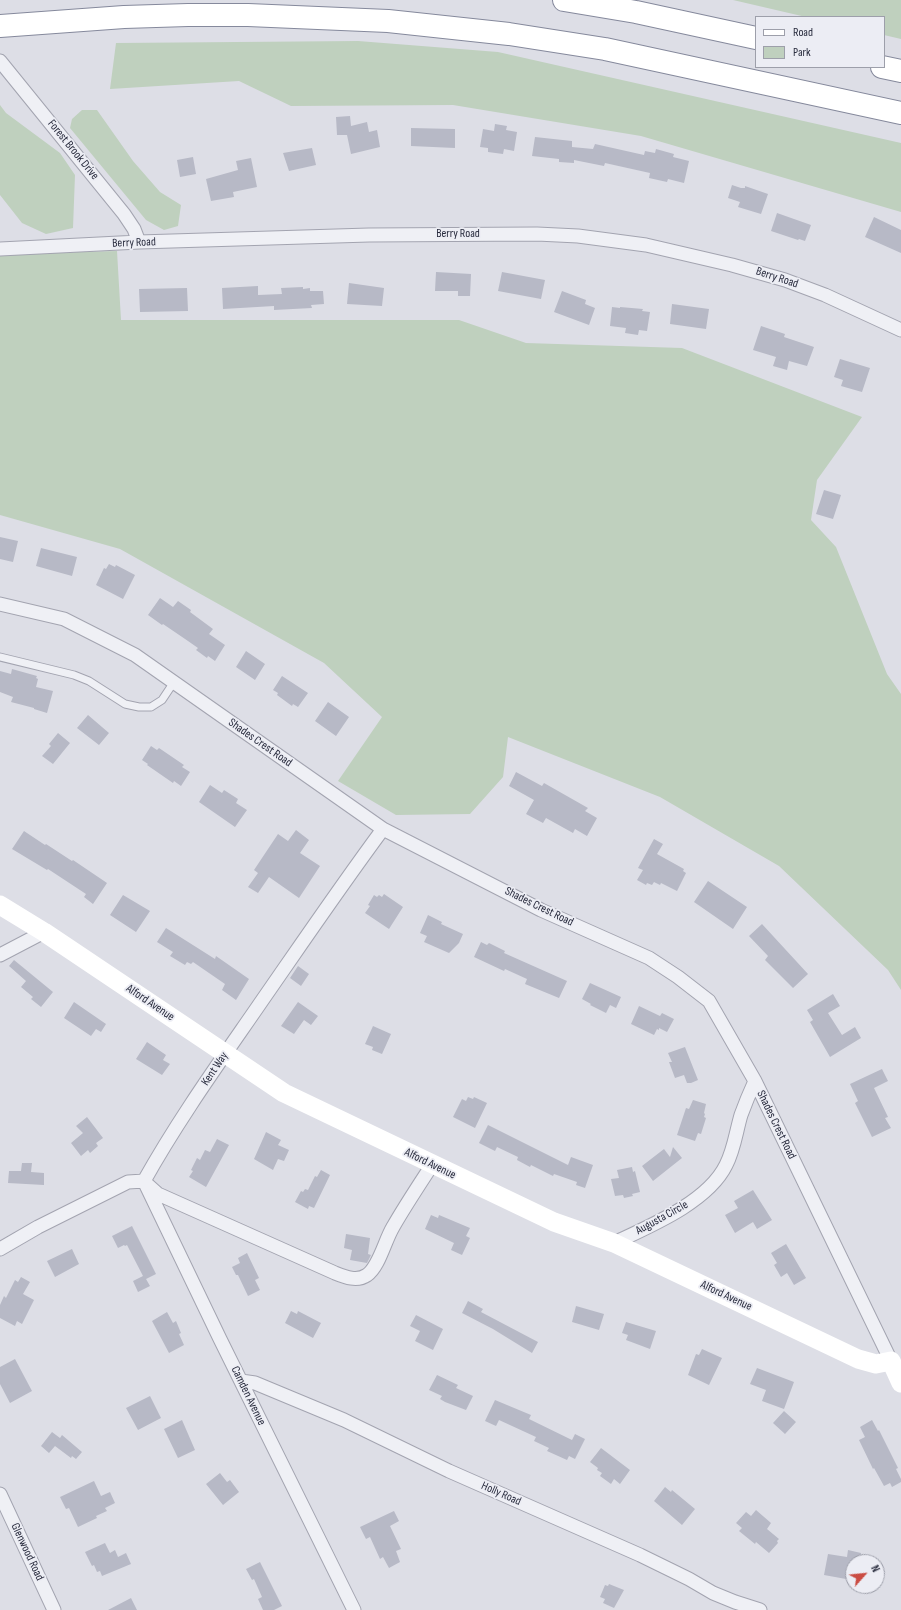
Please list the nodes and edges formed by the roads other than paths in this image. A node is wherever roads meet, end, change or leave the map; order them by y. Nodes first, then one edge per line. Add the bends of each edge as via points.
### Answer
1 (564, 0) edge
2 (0, 26) edge
3 (755, 38) edge
4 (0, 61) edge
5 (885, 68) edge
6 (901, 71) edge
7 (901, 113) edge
8 (139, 242) junction
9 (0, 249) edge
10 (901, 330) edge
11 (0, 604) edge
12 (0, 656) edge
13 (174, 682) junction
14 (384, 829) junction
15 (0, 904) edge
16 (44, 932) junction
17 (0, 955) edge
18 (225, 1054) junction
19 (755, 1081) junction
20 (432, 1165) junction
21 (144, 1181) junction
22 (614, 1243) junction
23 (0, 1249) edge
24 (891, 1361) junction
25 (241, 1381) junction
26 (901, 1382) edge
27 (0, 1494) edge
28 (54, 1610) edge
29 (354, 1610) edge
30 (760, 1610) edge

1 - 3 highway via 636,12
2 - 7 highway via 124,17 248,15 425,25 508,34 605,49
4 - 8 street, Forest Brook Drive via 124,214
5 - 6 highway
8 - 9 street, Berry Road
8 - 10 street, Berry Road via 448,234 537,234 593,238 676,251 758,272 825,294
11 - 13 street, Shades Crest Road via 64,619 134,655
12 - 13 lane via 74,675 89,681 125,704 139,707 151,707 162,700
13 - 14 street, Shades Crest Road
14 - 18 street, Kent Way
14 - 19 street, Shades Crest Road via 541,910 649,958 678,977 708,1001
15 - 16 street, Alford Avenue
16 - 17 street
16 - 18 street, Alford Avenue
18 - 20 street, Alford Avenue via 284,1093
18 - 21 street, Kent Way via 165,1143
19 - 22 street, Augusta Circle via 726,1166 709,1189 681,1210
19 - 24 street, Shades Crest Road
20 - 21 street via 392,1228 372,1270 358,1279 335,1273 158,1194
20 - 22 street, Alford Avenue via 554,1222
21 - 23 street via 128,1182
21 - 25 street, Camden Avenue
22 - 24 street, Alford Avenue via 858,1359 876,1364
24 - 26 street, Shades Crest Road
25 - 29 street, Camden Avenue
25 - 30 street, Holly Road via 255,1383 344,1420 449,1471 640,1555 713,1593
27 - 28 street, Glenwood Road

